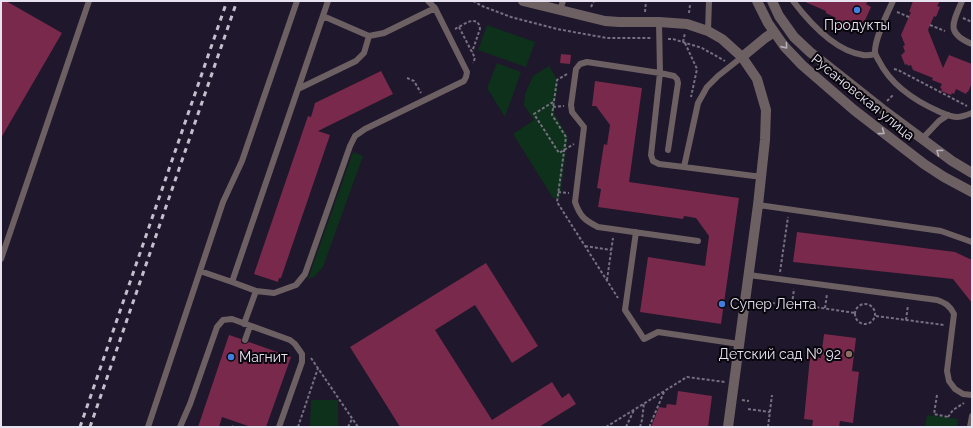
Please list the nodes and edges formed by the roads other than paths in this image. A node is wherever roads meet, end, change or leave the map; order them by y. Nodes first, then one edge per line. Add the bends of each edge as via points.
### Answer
1 (90, 1) edge
2 (297, 1) edge
3 (328, 1) edge
4 (428, 1) edge
5 (523, 1) edge
6 (710, 1) edge
7 (757, 1) edge
8 (772, 1) edge
9 (793, 1) edge
10 (893, 1) edge
11 (962, 1) edge
12 (561, 6) edge
13 (435, 8) junction
14 (323, 16) junction
15 (659, 22) junction
16 (785, 24) junction
17 (708, 31) junction
18 (774, 32) junction
19 (370, 36) junction
20 (972, 44) edge
21 (875, 54) junction
22 (742, 57) junction
23 (660, 74) junction
24 (298, 89) junction
25 (972, 113) edge
26 (948, 115) junction
27 (922, 139) junction
28 (668, 150) dead end
29 (684, 167) junction
30 (972, 173) edge
31 (762, 176) junction
32 (972, 192) edge
33 (758, 205) junction
34 (636, 232) junction
35 (698, 241) dead end
36 (972, 242) edge
37 (1, 259) edge
38 (200, 270) junction
39 (749, 275) junction
40 (232, 282) junction
41 (256, 291) junction
42 (247, 325) junction
43 (245, 340) dead end
44 (740, 344) junction
45 (972, 395) edge
46 (972, 416) edge
47 (148, 427) edge
48 (180, 427) edge
49 (279, 427) edge
50 (728, 427) edge
51 (970, 427) edge

1 - 37 lane
2 - 38 lane via 242,161 223,202
3 - 14 lane
4 - 13 lane
5 - 12 street
6 - 17 lane
7 - 18 street, Русановская улица
8 - 16 street, Русановская улица
9 - 21 lane via 813,25 837,45 854,53
10 - 21 lane via 876,42
11 - 20 lane via 954,22 954,32 961,40
12 - 15 street via 604,21
13 - 19 lane via 384,33
13 - 41 lane via 467,72 464,81 355,136 304,274 296,285 274,293
14 - 19 lane
14 - 24 lane
15 - 17 street via 687,24
15 - 23 lane
16 - 18 lane
16 - 27 street, Русановская улица via 794,37 815,56
17 - 22 street via 722,38
18 - 22 street
18 -> 32 street, Русановская улица via 802,66 854,110 924,164
19 - 24 lane via 364,53 356,61
21 - 26 lane via 891,78 912,96 926,106
22 - 29 lane via 707,87 698,103
22 - 31 street via 757,79 766,110
23 - 28 lane via 674,76 678,83
23 - 29 lane via 651,154 653,161 659,164
23 - 34 lane via 587,62 580,64 576,69 571,105 572,112 584,127 575,202 587,222 598,227
24 - 40 lane
25 - 26 lane via 957,117
26 - 27 lane
30 -> 27 street, Русановская улица
29 - 31 lane
31 - 33 street
33 - 36 lane via 941,231
33 - 39 street
34 - 35 lane
34 - 44 lane via 625,310 644,339 658,332
38 - 40 lane
38 - 47 lane
39 - 44 street
39 - 45 lane via 945,303 954,314 947,371 949,381 954,389
40 - 41 lane
41 - 42 lane
42 - 43 lane
42 - 48 lane via 223,320 217,327
42 - 49 lane via 290,340 302,354 302,362
44 - 50 street
46 - 51 lane

